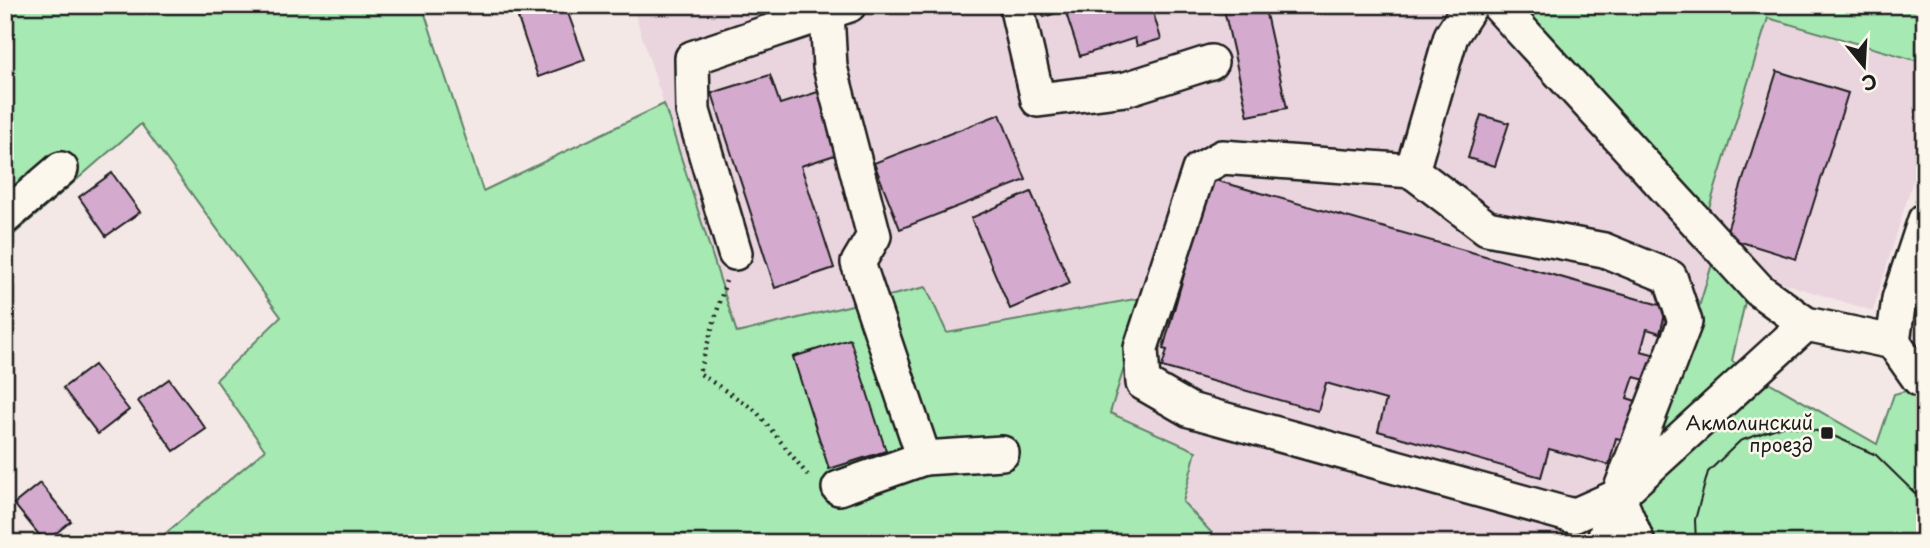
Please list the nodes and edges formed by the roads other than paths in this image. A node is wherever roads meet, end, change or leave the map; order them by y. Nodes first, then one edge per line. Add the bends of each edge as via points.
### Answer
1 (1016, 5) edge
2 (1471, 5) edge
3 (1498, 5) edge
4 (838, 9) edge
5 (1211, 62) dead end
6 (61, 169) dead end
7 (1412, 171) junction
8 (5, 217) edge
9 (1925, 220) edge
10 (734, 253) road end
11 (1806, 324) junction
12 (1893, 342) junction
13 (1925, 381) edge
14 (1002, 453) dead end
15 (924, 458) junction
16 (839, 488) road end
17 (1618, 496) junction
18 (1603, 543) edge
19 (1638, 543) edge

1 - 5 street via 1038,100 1126,89
2 - 7 street via 1451,36
3 - 11 street via 1759,290
4 - 10 street via 692,58 693,111
4 - 15 street via 830,67 874,236 858,263
6 - 8 street
7 - 17 street via 1487,228 1604,250 1670,277 1685,322
7 - 17 street via 1222,157 1199,170 1141,348 1143,383 1190,410 1573,516
9 - 12 street via 1899,299
11 - 12 street
11 - 17 street
12 - 13 street
14 - 15 street
15 - 16 street
17 - 18 street
17 - 19 street

